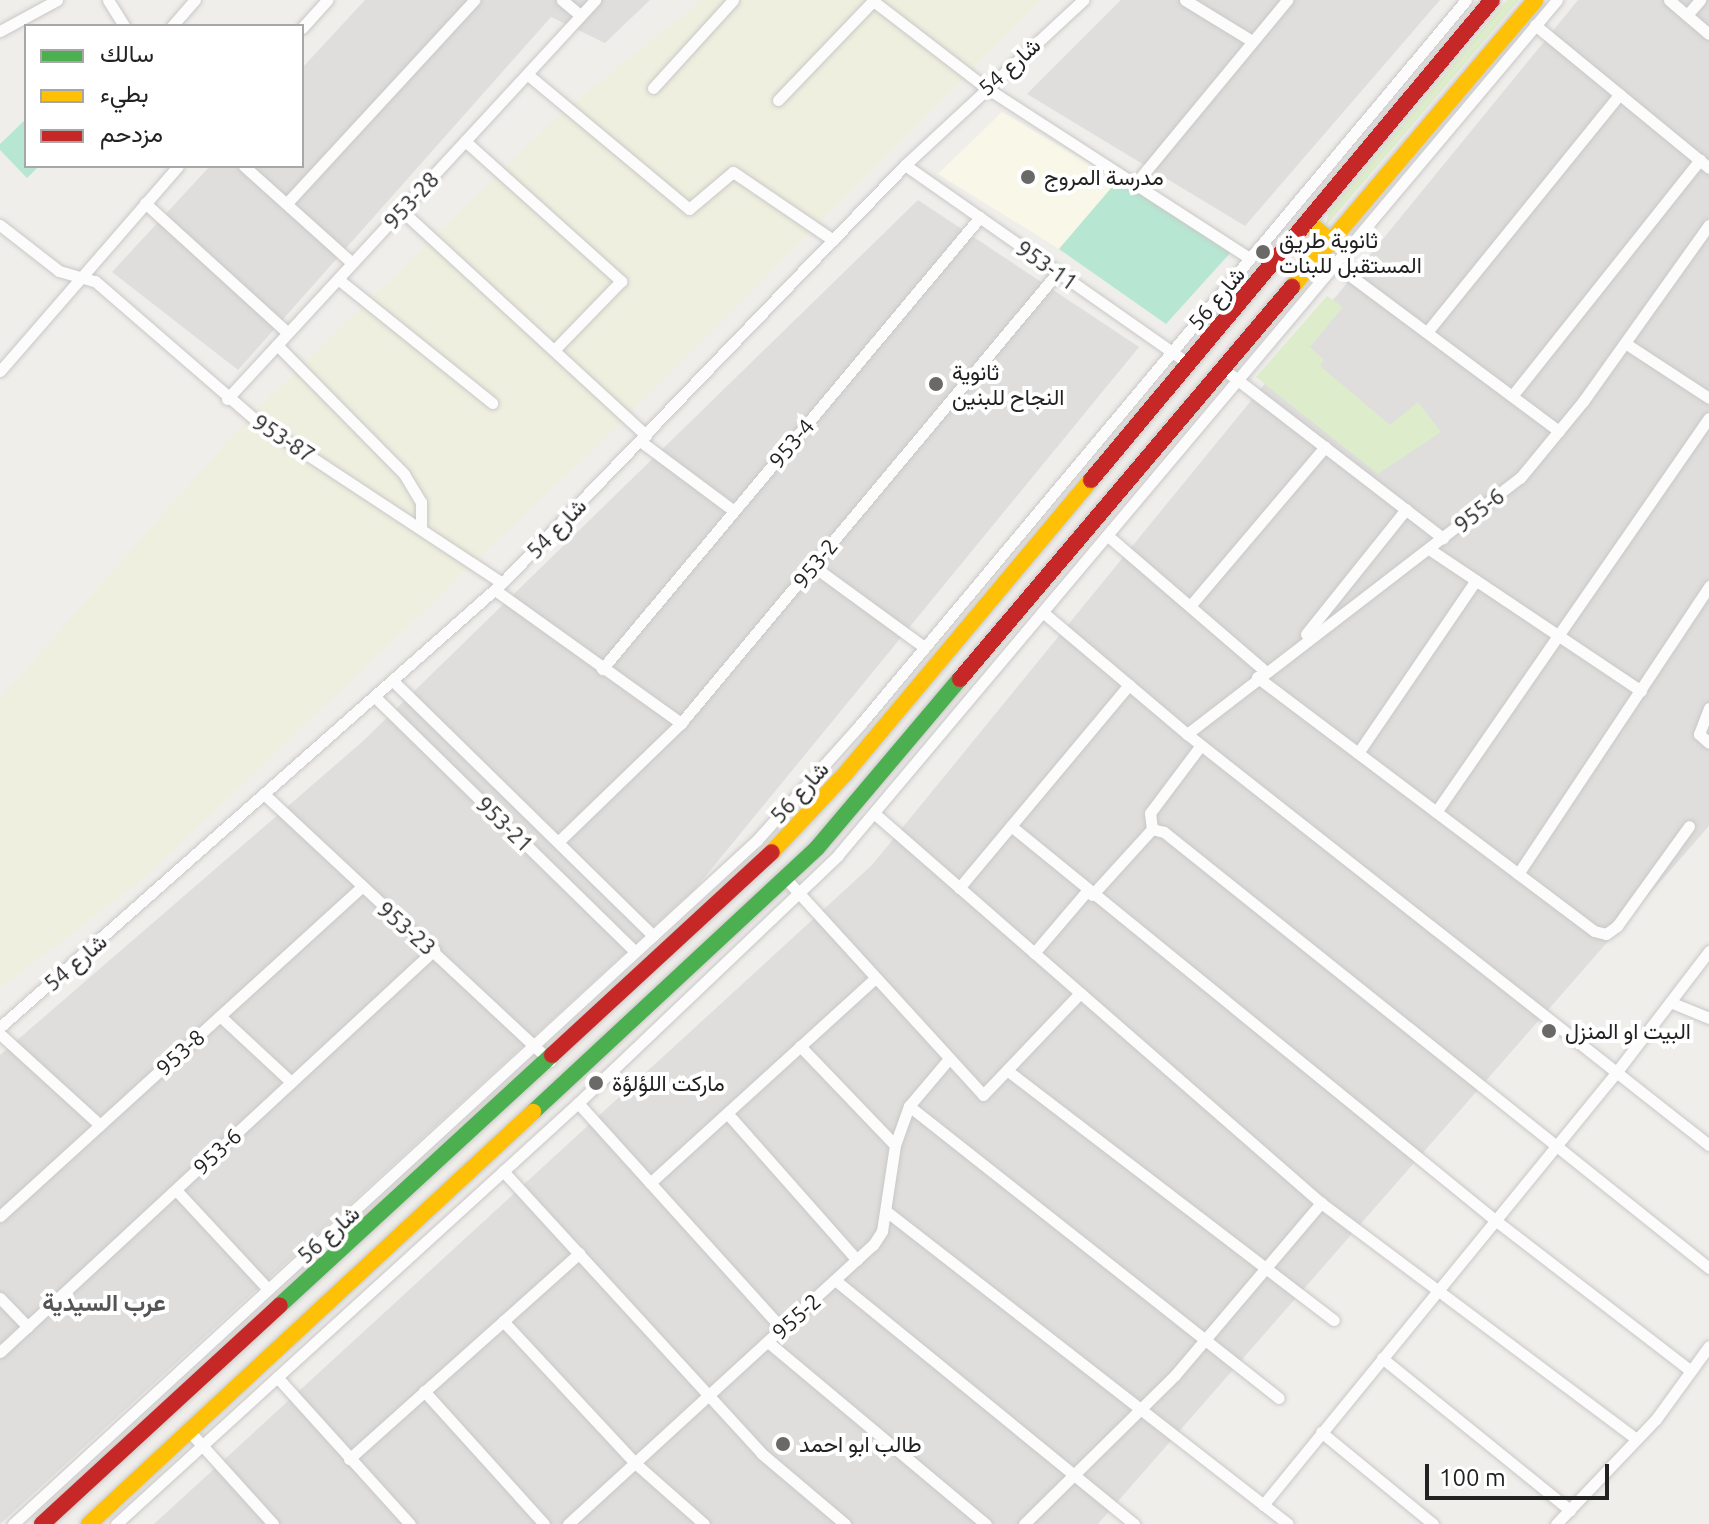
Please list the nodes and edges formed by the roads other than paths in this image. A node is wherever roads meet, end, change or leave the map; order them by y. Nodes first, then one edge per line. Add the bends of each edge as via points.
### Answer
1 (57, 0) edge
2 (108, 0) edge
3 (195, 0) edge
4 (327, 0) edge
5 (474, 0) edge
6 (562, 0) edge
7 (595, 0) edge
8 (733, 0) edge
9 (873, 0) edge
10 (1083, 0) edge
11 (1185, 0) edge
12 (1287, 0) edge
13 (1466, 0) edge
14 (1492, 0) edge
15 (1535, 0) edge
16 (1557, 0) edge
17 (1669, 0) edge
18 (1700, 0) edge
19 (580, 15) junction
20 (1687, 15) junction
21 (123, 24) edge
22 (174, 24) edge
23 (1535, 25) junction
24 (304, 26) edge
25 (0, 31) edge
26 (1709, 34) edge
27 (1252, 41) junction
28 (527, 74) junction
29 (985, 87) junction
30 (653, 88) dead end
31 (1620, 94) junction
32 (778, 100) dead end
33 (465, 141) junction
34 (1704, 164) edge
35 (905, 165) junction
36 (176, 168) edge
37 (246, 168) edge
38 (1135, 184) junction
39 (145, 203) junction
40 (287, 203) junction
41 (401, 210) junction
42 (980, 217) junction
43 (1308, 222) junction
44 (1709, 225) edge
45 (2, 231) edge
46 (833, 240) junction
47 (1333, 243) junction
48 (1249, 258) junction
49 (352, 263) junction
50 (1336, 265) junction
51 (1058, 272) junction
52 (80, 276) junction
53 (338, 279) junction
54 (1427, 332) junction
55 (288, 333) junction
56 (1625, 343) junction
57 (277, 345) junction
58 (556, 348) junction
59 (1171, 351) junction
60 (1189, 364) junction
61 (0, 371) edge
62 (1232, 376) junction
63 (1171, 386) junction
64 (1512, 396) junction
65 (1709, 398) edge
66 (227, 399) junction
67 (492, 403) dead end
68 (1196, 405) junction
69 (1155, 406) junction
70 (1709, 418) edge
71 (1177, 426) junction
72 (1559, 431) junction
73 (643, 438) junction
74 (1325, 447) junction
75 (1406, 509) junction
76 (734, 511) junction
77 (421, 528) junction
78 (1108, 536) junction
79 (1443, 538) junction
80 (1429, 549) junction
81 (813, 566) junction
82 (1476, 580) junction
83 (1709, 586) edge
84 (498, 587) junction
85 (1190, 606) junction
86 (1045, 614) junction
87 (1557, 634) junction
88 (1297, 645) junction
89 (924, 647) junction
90 (602, 669) junction
91 (1261, 674) junction
92 (393, 681) junction
93 (1129, 685) junction
94 (1641, 691) junction
95 (375, 697) junction
96 (1709, 708) edge
97 (681, 723) junction
98 (1187, 734) junction
99 (1709, 743) edge
100 (1201, 745) junction
101 (1358, 753) junction
102 (265, 795) junction
103 (1436, 812) junction
104 (875, 814) junction
105 (1011, 826) junction
106 (1689, 826) dead end
107 (1152, 829) junction
108 (559, 841) junction
109 (1518, 874) junction
110 (786, 879) junction
111 (360, 888) junction
112 (959, 888) junction
113 (800, 893) junction
114 (1089, 893) junction
115 (653, 936) junction
116 (434, 950) junction
117 (1709, 951) edge
118 (635, 952) junction
119 (1034, 953) junction
120 (654, 965) junction
121 (873, 980) junction
122 (673, 985) junction
123 (1080, 993) junction
124 (1670, 1002) junction
125 (220, 1016) junction
126 (1709, 1018) edge
127 (0, 1027) edge
128 (0, 1034) edge
129 (532, 1045) junction
130 (800, 1046) junction
131 (550, 1061) junction
132 (947, 1061) junction
133 (1008, 1071) junction
134 (1615, 1074) junction
135 (291, 1082) junction
136 (578, 1103) junction
137 (909, 1106) junction
138 (727, 1113) junction
139 (100, 1125) junction
140 (895, 1145) junction
141 (1709, 1145) edge
142 (1555, 1147) junction
143 (503, 1171) junction
144 (650, 1183) junction
145 (176, 1190) junction
146 (1321, 1203) junction
147 (886, 1211) junction
148 (0, 1216) edge
149 (1495, 1220) junction
150 (579, 1253) junction
151 (857, 1260) junction
152 (1709, 1268) edge
153 (1267, 1271) junction
154 (835, 1280) junction
155 (268, 1289) junction
156 (1437, 1289) junction
157 (0, 1298) edge
158 (1334, 1320) dead end
159 (503, 1321) junction
160 (28, 1327) junction
161 (782, 1329) junction
162 (768, 1342) junction
163 (1204, 1343) junction
164 (1709, 1346) edge
165 (0, 1352) edge
166 (1382, 1358) junction
167 (1691, 1371) junction
168 (277, 1377) junction
169 (424, 1391) junction
170 (708, 1396) junction
171 (1279, 1398) dead end
172 (1139, 1413) junction
173 (190, 1432) junction
174 (1321, 1432) junction
175 (1637, 1439) junction
176 (202, 1445) junction
177 (349, 1459) junction
178 (635, 1463) junction
179 (1071, 1476) junction
180 (1263, 1505) junction
181 (1570, 1510) junction
182 (13, 1524) edge
183 (42, 1524) edge
184 (89, 1524) edge
185 (116, 1524) edge
186 (273, 1524) edge
187 (410, 1524) edge
188 (544, 1524) edge
189 (568, 1524) edge
190 (704, 1524) edge
191 (845, 1524) edge
192 (986, 1524) edge
193 (1024, 1524) edge
194 (1134, 1524) edge
195 (1288, 1524) edge
196 (1433, 1524) edge
197 (1556, 1524) edge

1 - 25 street
2 - 21 street
3 - 22 street
4 - 24 street
5 - 40 street
6 - 19 street
7 - 19 street, 953-28
8 - 30 street
9 - 29 street
9 - 32 street
10 - 29 street, شارع 54
11 - 27 street
12 - 27 street
13 - 48 street
14 - 43 street, شارع 56
15 - 47 street
16 - 23 street
17 - 20 street
18 - 20 street
19 - 28 street, 953-28
20 - 26 street
23 - 31 street
23 - 50 street
27 - 38 street
28 - 33 street, 953-28
28 - 46 street via 689,209 733,172
29 - 35 street, شارع 54
29 - 38 street
31 - 34 street
31 - 54 street
33 - 41 street, 953-28
33 - 58 street via 621,281
34 - 64 street
35 - 42 street, 953-11
35 - 46 street, شارع 54
36 - 39 street
37 - 40 street
38 - 48 street
39 - 52 street
39 - 55 street
40 - 49 street
41 - 49 street, 953-28
41 - 58 street
42 - 51 street, 953-11
42 - 76 street, 953-4
43 - 47 street
43 - 60 street, شارع 56
44 - 56 street, 955-6
45 - 52 street, 953-87 via 59,271
46 - 73 street, شارع 54
47 - 62 street
48 - 59 street
49 - 53 street, 953-28
50 - 54 street
50 - 62 street
51 - 59 street, 953-11
51 - 81 street, 953-2
52 - 61 street
52 - 66 street, 953-87 via 95,281
53 - 55 street, 953-28
53 - 67 street
54 - 64 street
55 - 57 street, 953-28
56 - 65 street
56 - 72 street, 955-6
57 - 66 street, 953-28
57 - 77 street via 404,474 421,502
58 - 73 street
59 - 60 street, 953-11
59 - 89 street
60 - 63 street, شارع 56
62 - 68 street
62 - 74 street
62 - 78 street
63 - 68 street via 1178,403
63 - 69 street, شارع 56
64 - 72 street
66 - 77 street, 953-87
68 - 71 street
69 - 71 street via 1171,411
69 - 120 street, شارع 56 via 837,784
70 - 87 street
71 - 110 street via 847,815
72 - 79 street, 955-6 via 1520,478
73 - 76 street
73 - 84 street, شارع 54
74 - 75 street
74 - 85 street
75 - 79 street
75 - 88 street
76 - 90 street, 953-4
77 - 84 street, 953-87
78 - 85 street
78 - 86 street
79 - 80 street, 955-6
80 - 82 street
80 - 88 street, 955-6
81 - 89 street
81 - 97 street, 953-2
82 - 87 street
82 - 101 street
83 - 94 street
84 - 90 street, 953-87
84 - 92 street, شارع 54
85 - 91 street
86 - 93 street
86 - 104 street
87 - 94 street
87 - 103 street
88 - 91 street, 955-6
89 - 115 street via 757,840
90 - 97 street, 953-87
91 - 98 street, 955-6
91 - 101 street
92 - 95 street, شارع 54
92 - 108 street, 953-21
93 - 98 street
93 - 105 street
94 - 109 street
95 - 102 street, شارع 54
95 - 118 street, 953-21
96 - 99 street via 1699,734
97 - 108 street, 953-2
98 - 100 street
100 - 107 street via 1150,813
100 - 134 street
101 - 103 street
102 - 111 street, 953-23
102 - 127 street, شارع 54
103 - 109 street
104 - 112 street
104 - 113 street
105 - 112 street
105 - 114 street
106 - 109 street via 1606,934
107 - 114 street
107 - 142 street via 1164,832
108 - 115 street, 953-21
110 - 113 street
110 - 122 street
111 - 116 street, 953-23
111 - 125 street, 953-8
112 - 119 street
113 - 121 street
113 - 136 street
114 - 119 street
114 - 149 street
115 - 118 street
116 - 129 street, 953-23
116 - 135 street, 953-6
117 - 124 street
118 - 129 street
119 - 123 street
120 - 122 street
120 - 131 street, شارع 56
121 - 130 street
121 - 132 street
122 - 173 street
123 - 133 street
123 - 146 street
124 - 126 street
124 - 134 street
125 - 135 street
125 - 139 street, 953-8
128 - 139 street
129 - 131 street, 953-23
129 - 155 street
130 - 138 street
130 - 140 street
131 - 183 street, شارع 56
132 - 133 street via 985,1094
132 - 137 street, 955-2
133 - 153 street
134 - 141 street
134 - 142 street
135 - 145 street, 953-6
136 - 143 street
136 - 144 street
137 - 140 street, 955-2
137 - 163 street
138 - 144 street
138 - 151 street
139 - 148 street, 953-8
140 - 147 street, 955-2
142 - 149 street
142 - 152 street
143 - 150 street
143 - 168 street
144 - 161 street
145 - 155 street
145 - 160 street, 953-6
146 - 153 street
146 - 156 street
147 - 151 street, 955-2 via 873,1245
147 - 172 street
149 - 156 street
149 - 167 street
150 - 159 street
150 - 170 street
151 - 154 street, 955-2
153 - 158 street
153 - 163 street
154 - 161 street, 955-2
154 - 179 street
155 - 182 street
156 - 166 street
156 - 175 street
157 - 160 street
159 - 169 street
159 - 178 street
160 - 165 street, 953-6
161 - 162 street, 955-2
162 - 170 street, 955-2
162 - 192 street
163 - 171 street
163 - 172 street
164 - 167 street
166 - 174 street
166 - 181 street
167 - 175 street
168 - 176 street
168 - 177 street
169 - 177 street
169 - 188 street
170 - 178 street, 955-2
170 - 191 street via 761,1453
172 - 179 street
172 - 180 street
173 - 176 street
173 - 184 street
174 - 180 street
174 - 196 street
175 - 181 street
176 - 185 street
176 - 186 street
177 - 187 street
178 - 189 street, 955-2
178 - 190 street
179 - 193 street
179 - 194 street
180 - 195 street
181 - 197 street

